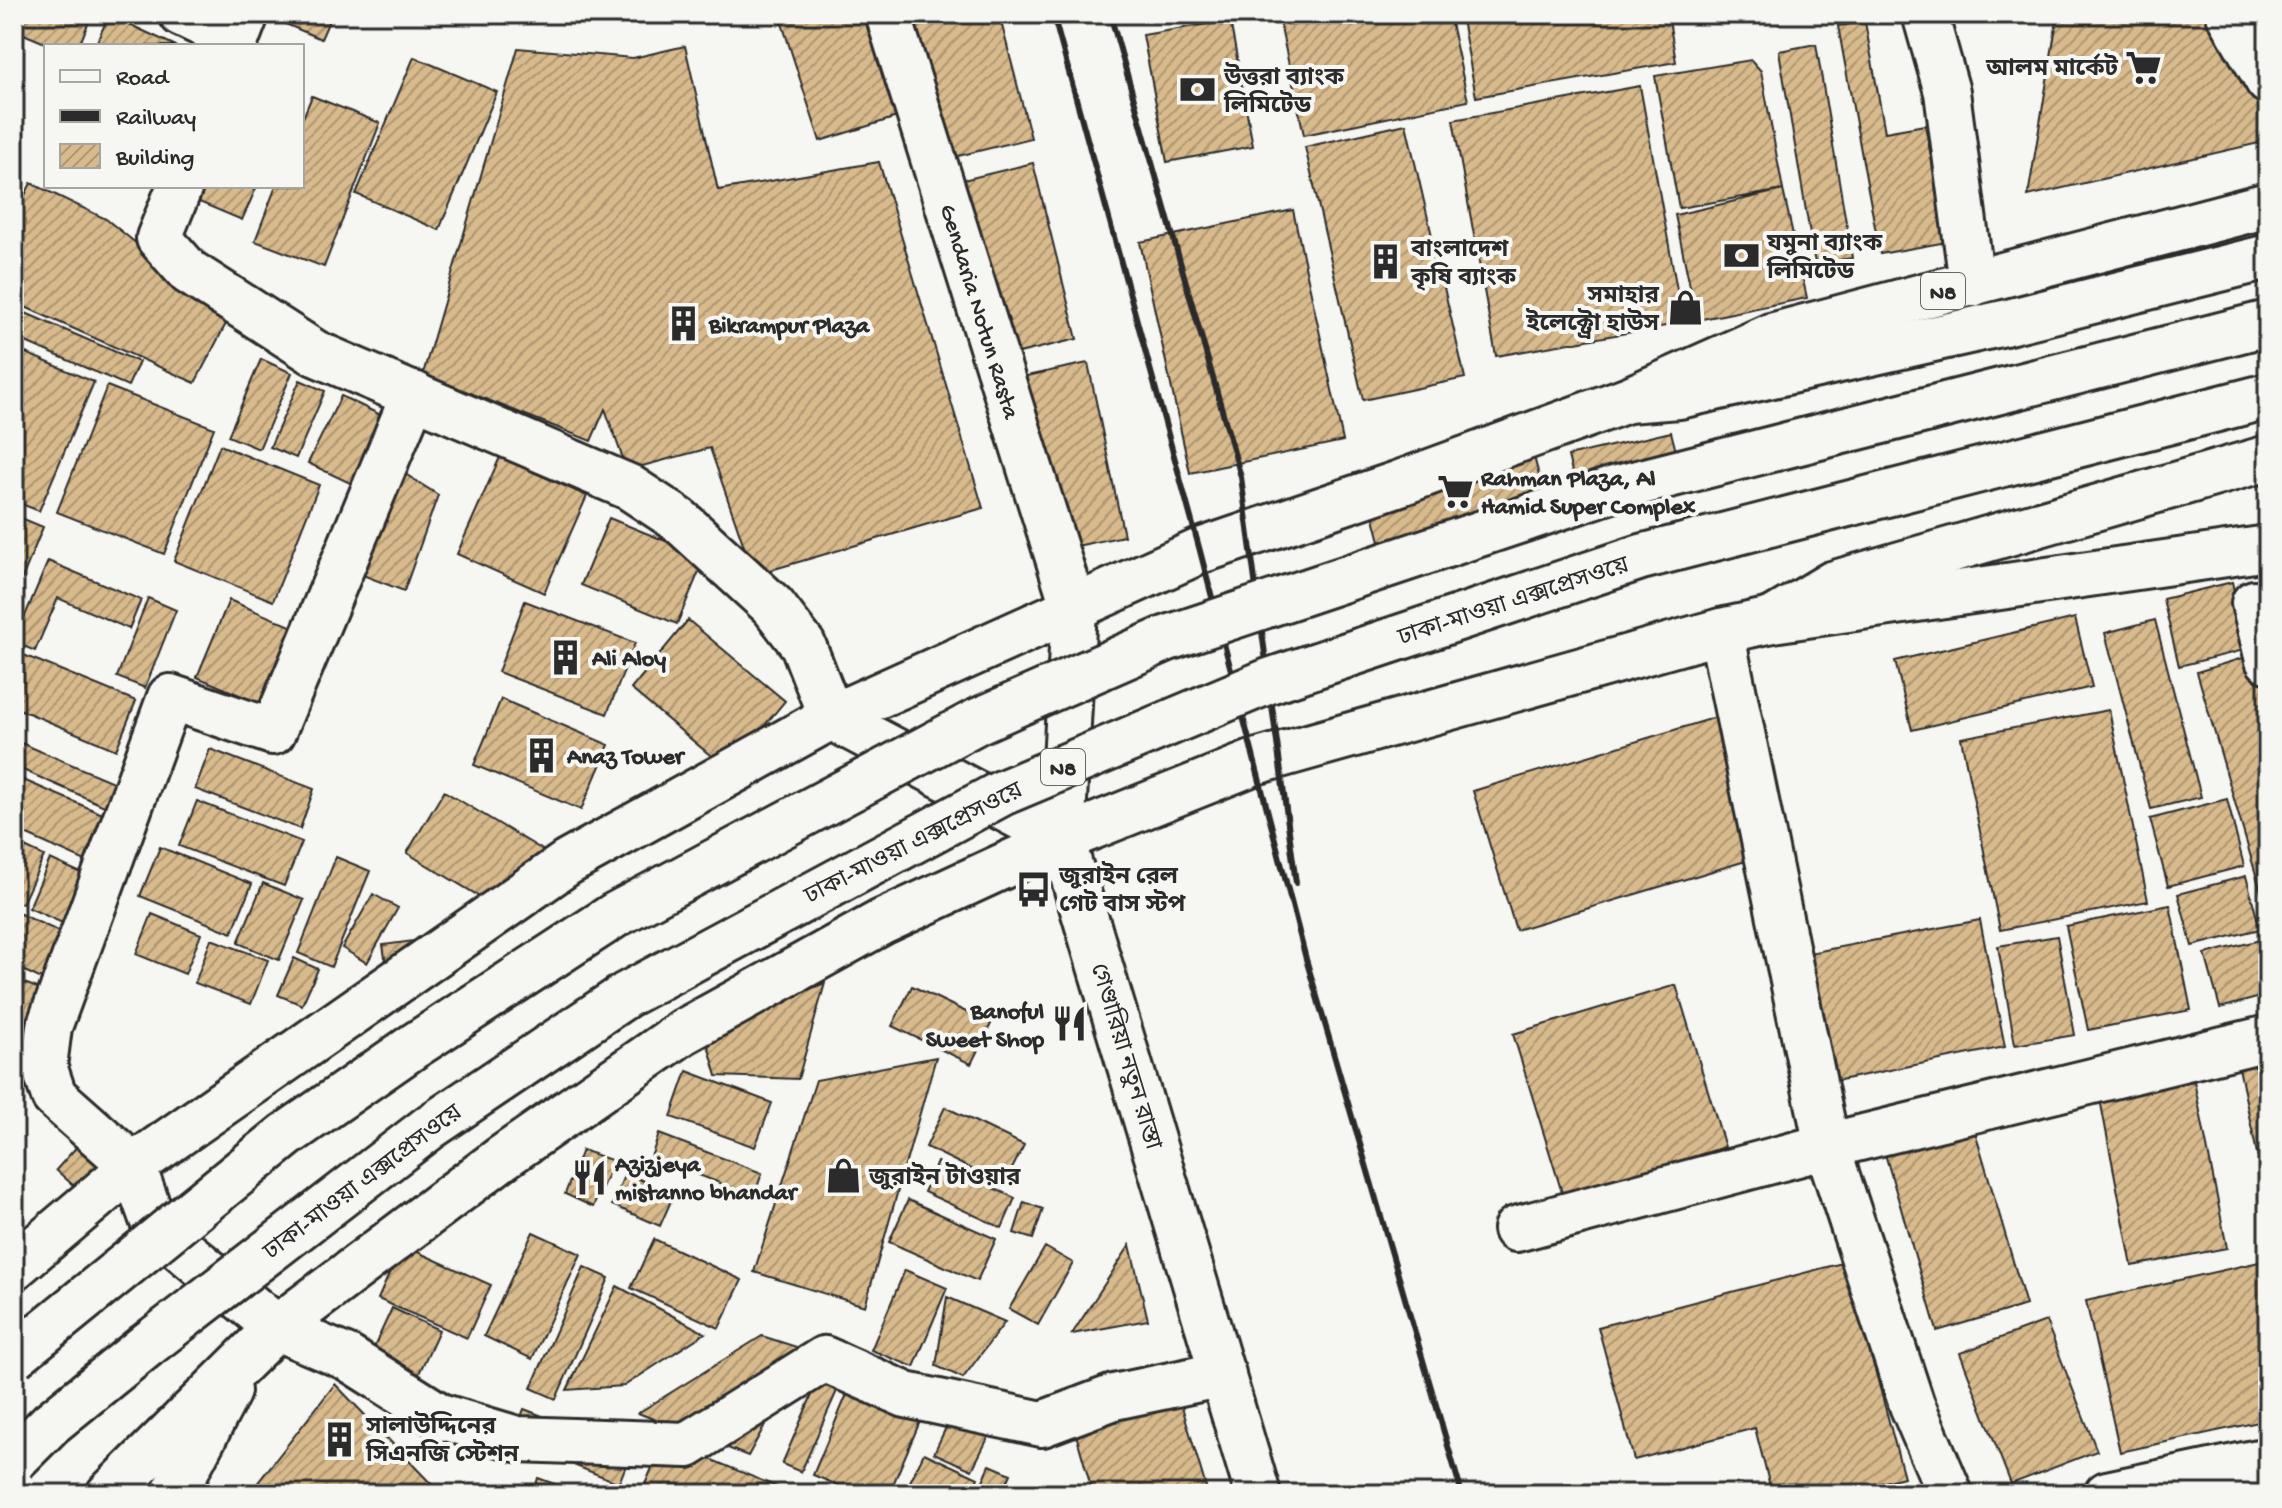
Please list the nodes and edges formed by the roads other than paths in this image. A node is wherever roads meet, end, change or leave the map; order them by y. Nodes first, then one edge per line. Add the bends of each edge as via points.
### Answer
1 (182, 14) edge
2 (888, 14) edge
3 (1925, 14) edge
4 (2229, 14) edge
5 (239, 33) edge
6 (2268, 81) edge
7 (179, 188) edge
8 (2268, 205) edge
9 (2268, 257) edge
10 (1972, 284) junction
11 (2268, 323) edge
12 (414, 394) junction
13 (2268, 396) edge
14 (1627, 400) junction
15 (2268, 458) edge
16 (2268, 548) edge
17 (2254, 603) dead end
18 (1074, 609) junction
19 (1772, 620) junction
20 (1721, 631) junction
21 (2268, 660) edge
22 (831, 717) junction
23 (1062, 839) junction
24 (2268, 1038) edge
25 (29, 1060) edge
26 (1827, 1146) junction
27 (133, 1166) junction
28 (1516, 1229) dead end
29 (14, 1267) edge
30 (277, 1328) junction
31 (14, 1356) edge
32 (241, 1363) junction
33 (1223, 1374) junction
34 (14, 1460) edge
35 (2268, 1460) edge
36 (109, 1494) edge
37 (174, 1494) edge
38 (1258, 1494) edge
39 (1950, 1494) edge
40 (2107, 1494) edge

1 - 5 main road
2 - 18 main road, Gendaria Notun Rasta
3 - 10 main road via 1947,92
4 - 6 main road
7 - 12 main road via 159,238 189,272 315,353
8 - 10 main road, N8
9 - 14 main road via 1679,396
10 - 14 main road, N8 via 1771,336
11 - 31 main road, bridge via 1614,489 1165,639 978,721 615,915 414,1046 286,1135
12 - 22 main road via 629,487 679,520 773,606 803,645
12 - 25 main road via 273,732 170,697 49,1027
13 - 34 main road, ঢাকা-মাওয়া এক্সপ্রেসওয়ে / N8, bridge via 1641,557 1269,681 1002,793 626,995 430,1127 147,1345
14 - 18 main road, N8 via 1200,551
15 - 19 main road via 1832,584
16 - 19 main road
17 - 21 main road
18 - 22 main road, N8
18 - 23 main road, গেণ্ডারিয়া নতুন রাস্তা
19 - 20 main road
20 - 23 main road via 1255,762
20 - 26 main road
22 - 23 main road
22 - 27 main road, N8 via 567,863
23 - 30 main road via 882,922 683,1032 502,1158
23 - 33 main road, গেণ্ডারিয়া নতুন রাস্তা
24 - 26 main road
25 - 27 main road via 54,1096
26 - 28 main road
26 - 39 main road via 1912,1405
27 - 29 main road, N8
27 - 30 main road via 155,1227
30 - 32 main road
30 - 33 main road via 348,1358 440,1416 517,1439 687,1445 824,1359 906,1395 1042,1424 1114,1397
32 - 36 main road
32 - 37 main road
33 - 38 main road, গেণ্ডারিয়া নতুন রাস্তা
35 - 40 main road

